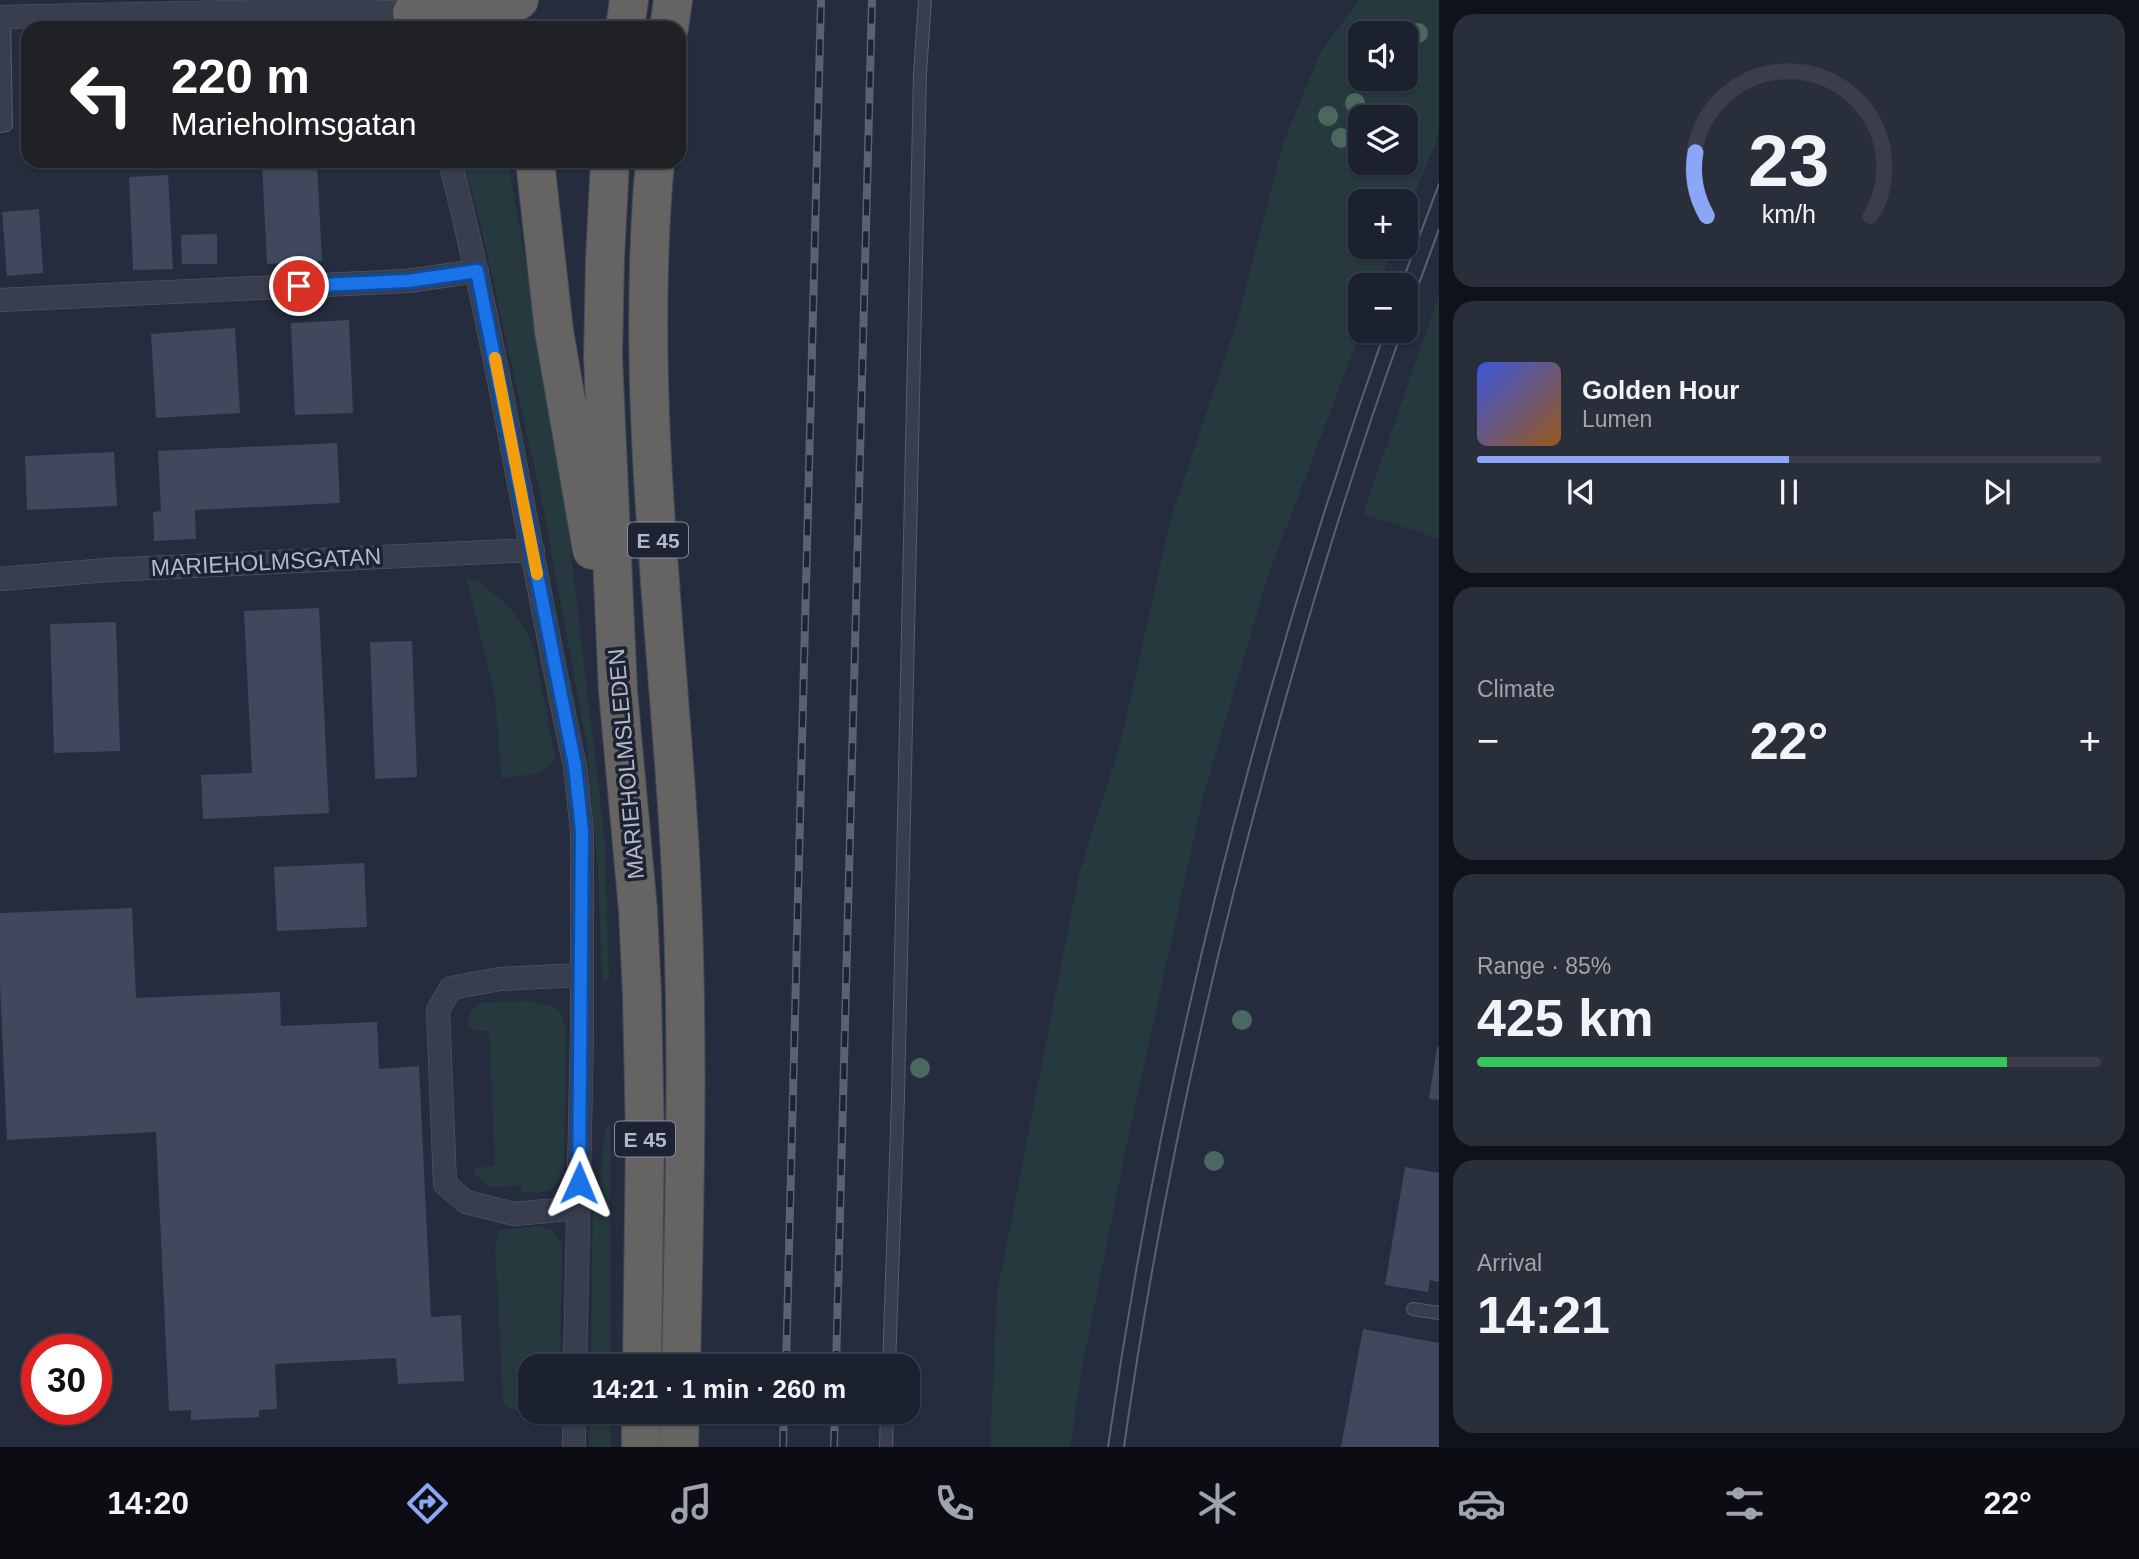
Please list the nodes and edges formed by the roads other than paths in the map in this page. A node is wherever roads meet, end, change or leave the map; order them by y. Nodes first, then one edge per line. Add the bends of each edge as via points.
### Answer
1 (519, 0) edge
2 (629, 0) edge
3 (673, 0) edge
4 (925, 0) edge
5 (281, 6) edge
6 (85, 7) edge
7 (413, 14) edge
8 (2, 17) edge
9 (626, 21) edge
10 (670, 21) edge
11 (0, 126) edge
12 (452, 168) edge
13 (536, 168) edge
14 (610, 168) edge
15 (654, 168) edge
16 (477, 271) junction
17 (0, 300) edge
18 (533, 550) junction
19 (0, 579) edge
20 (618, 691) junction
21 (582, 975) junction
22 (578, 1208) junction
23 (1413, 1309) dead end
24 (1439, 1313) edge
25 (575, 1354) edge
26 (642, 1354) edge
27 (681, 1354) edge
28 (889, 1354) edge
29 (575, 1424) edge
30 (641, 1424) edge
31 (680, 1424) edge
32 (887, 1424) edge
33 (574, 1447) edge
34 (641, 1447) edge
35 (679, 1447) edge
36 (886, 1447) edge

1 - 7 highway via 506,8
2 - 9 highway
3 - 10 highway
4 - 28 lane
5 - 6 street
5 - 7 street
6 - 8 street
8 - 11 lane via 6,125
12 - 16 street
13 - 20 highway via 554,331
14 - 20 highway, MARIEHOLMSLEDEN / E 45 via 603,357
15 - 27 highway, MARIEHOLMSLEDEN / E 45 via 648,310 652,446 683,918
16 - 17 street via 408,281
16 - 18 street
18 - 19 street, MARIEHOLMSGATAN
18 - 21 street via 579,798
20 - 26 highway, MARIEHOLMSLEDEN / E 45 via 642,995
21 - 22 street
21 - 22 street via 500,979 451,988 438,1010 445,1184 466,1202 515,1214
22 - 25 street
23 - 24 lane
29 - 33 street
30 - 34 highway
31 - 35 highway
32 - 36 lane

